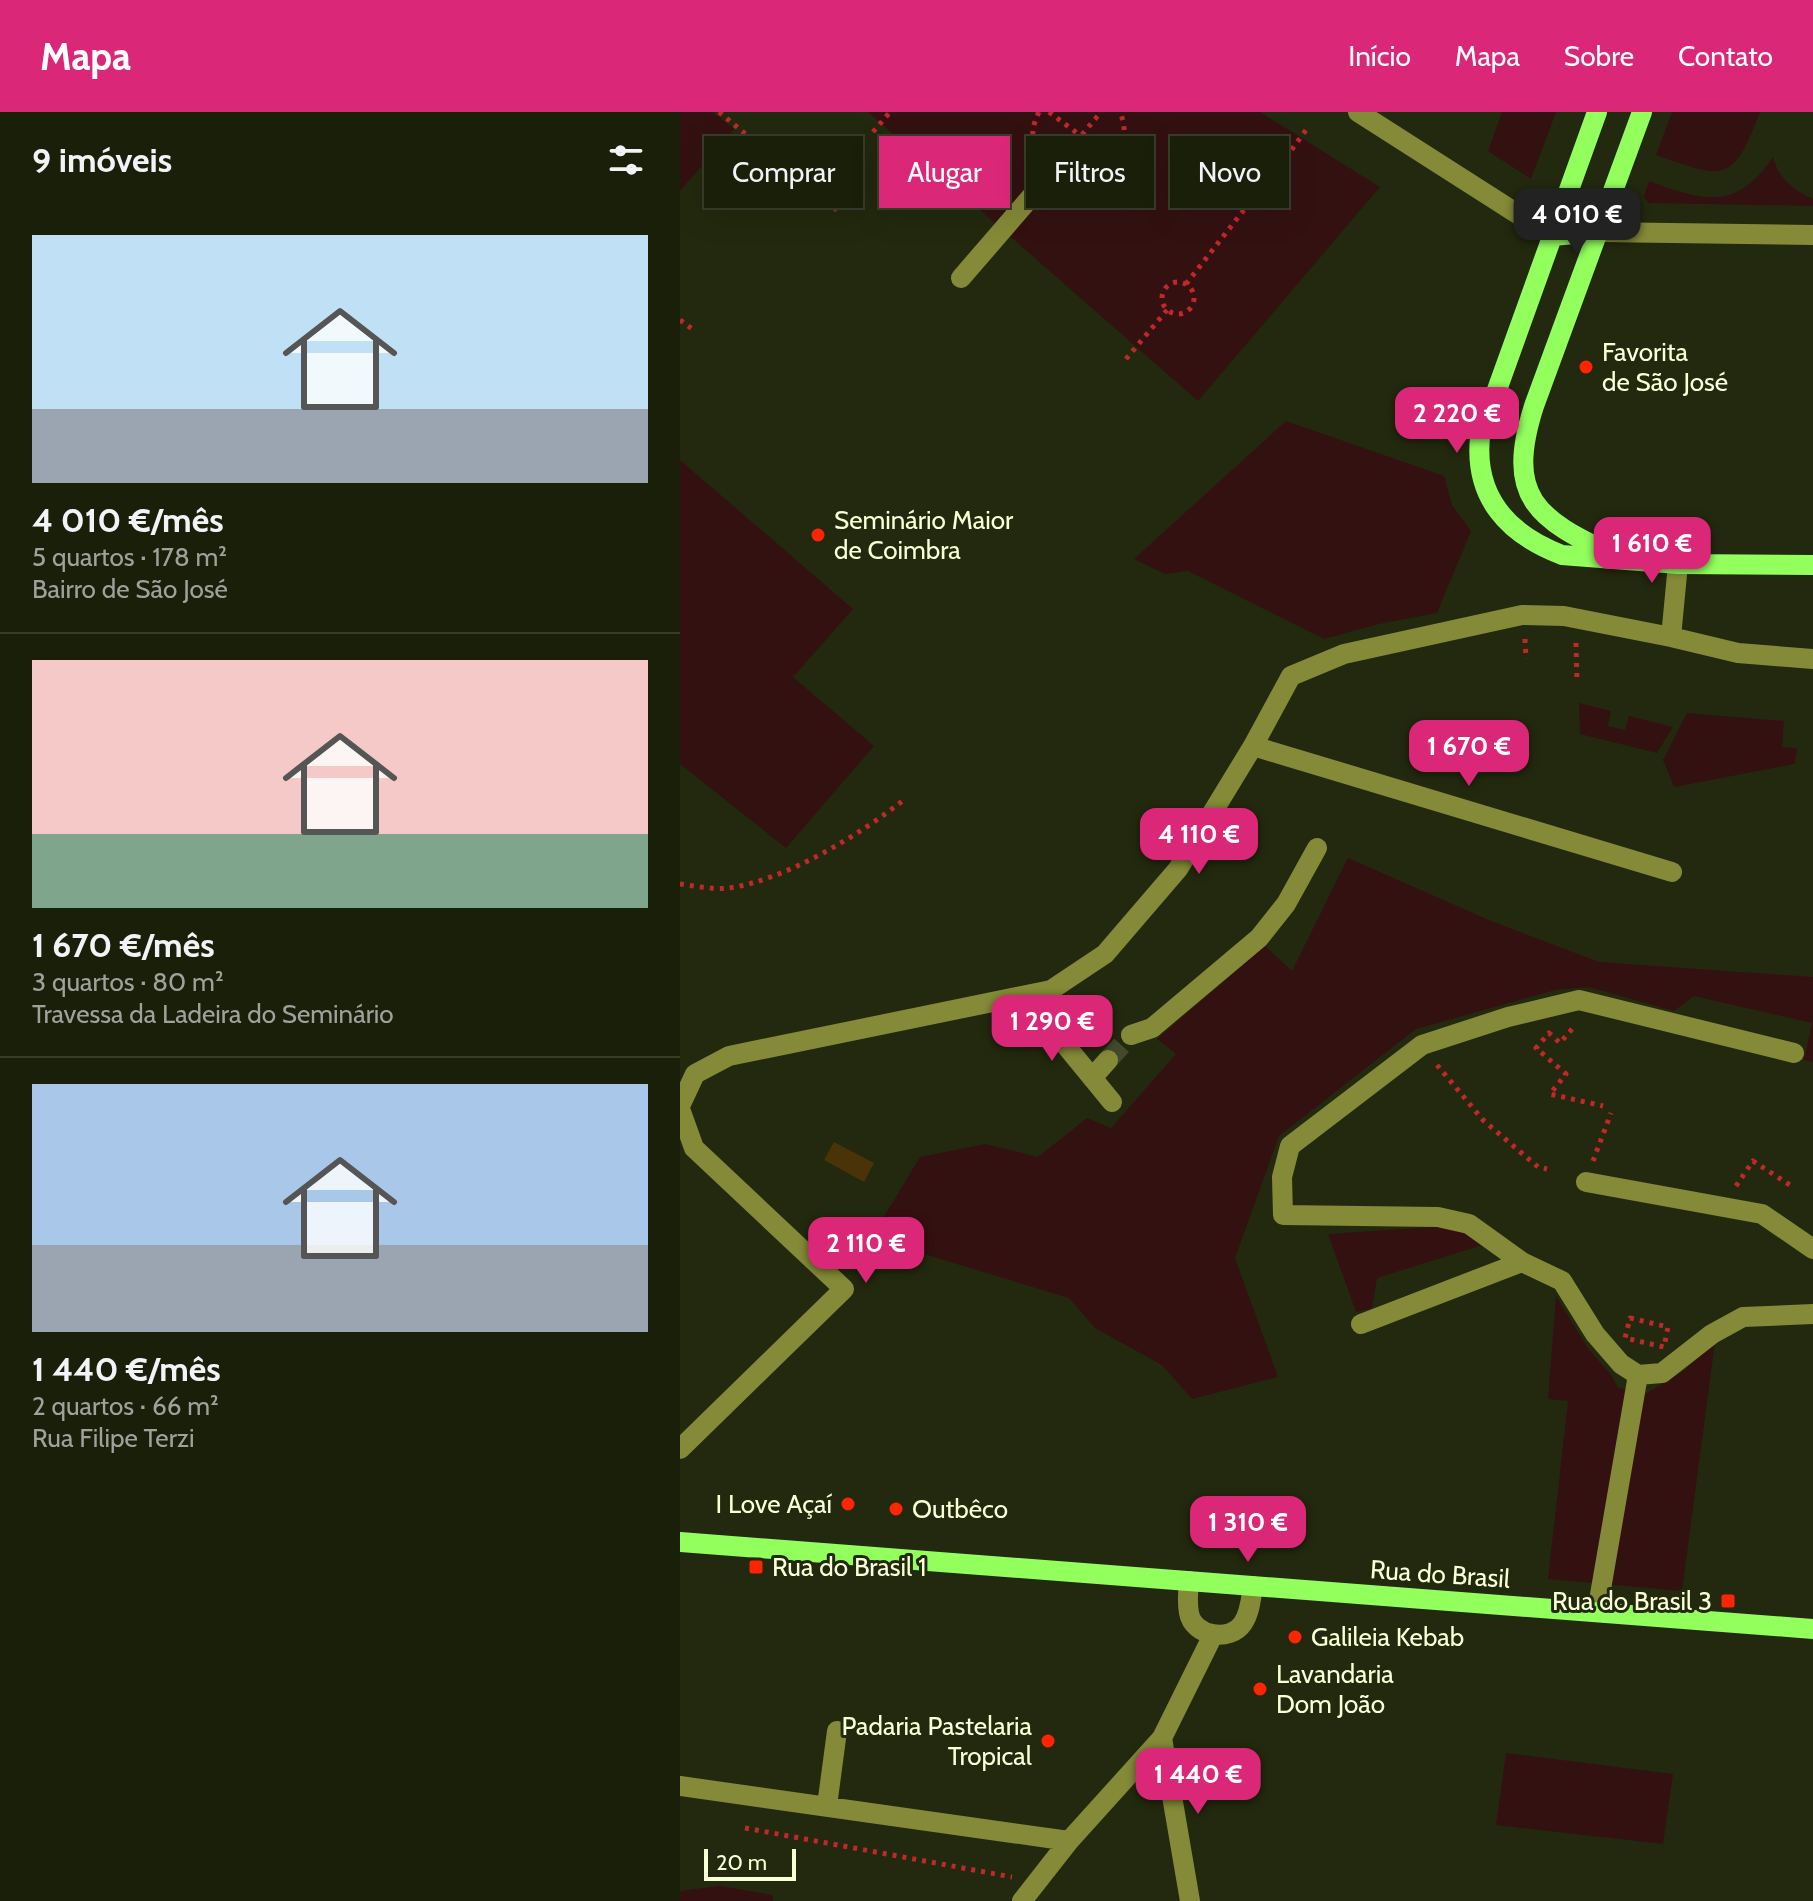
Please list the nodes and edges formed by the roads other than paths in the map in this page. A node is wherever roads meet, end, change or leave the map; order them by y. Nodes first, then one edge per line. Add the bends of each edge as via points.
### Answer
1 (1358, 112) edge
2 (1597, 112) edge
3 (1642, 112) edge
4 (1026, 203) edge
5 (1598, 232) junction
6 (1813, 235) edge
7 (1552, 236) junction
8 (961, 278) dead end
9 (1629, 561) junction
10 (1678, 564) junction
11 (1813, 565) edge
12 (1671, 637) junction
13 (1813, 659) edge
14 (1253, 746) junction
15 (1317, 848) dead end
16 (1672, 872) dead end
17 (1026, 997) junction
18 (1131, 1035) tunnel mouth
19 (1794, 1053) dead end
20 (1108, 1060) tunnel mouth
21 (1092, 1078) junction
22 (1112, 1102) dead end
23 (680, 1107) edge
24 (1586, 1182) road end
25 (1813, 1249) edge
26 (1522, 1262) junction
27 (1813, 1314) edge
28 (1361, 1324) dead end
29 (1638, 1375) junction
30 (680, 1449) edge
31 (680, 1542) edge
32 (1189, 1581) junction
33 (1253, 1586) junction
34 (1597, 1612) junction
35 (1813, 1629) edge
36 (1213, 1635) junction
37 (837, 1731) dead end
38 (1162, 1738) junction
39 (680, 1786) edge
40 (827, 1806) junction
41 (1069, 1841) junction
42 (1022, 1901) edge
43 (1190, 1901) edge

1 - 7 street
2 - 7 main road
3 - 5 main road
4 - 8 street
5 - 6 street
5 - 7 main road
5 - 9 main road via 1534,406 1522,466 1531,497 1557,526
7 - 9 main road via 1480,437 1482,481 1499,513 1544,548 1562,555
9 - 10 main road
10 - 11 main road
10 - 12 street
12 - 13 street via 1738,653
12 - 14 street via 1564,616 1522,615 1344,654 1291,676
14 - 16 street
14 - 17 street via 1178,869 1105,954 1051,990
15 - 18 street via 1286,904 1259,938 1152,1028
17 - 21 street
17 - 23 street via 729,1056 695,1074
19 - 26 street via 1579,1000 1422,1045 1290,1146 1282,1177 1283,1215 1438,1217 1469,1224
20 - 21 street
21 - 22 street
23 - 30 street via 694,1148 844,1289
24 - 25 street via 1762,1214
26 - 28 street
26 - 29 street via 1562,1281 1595,1334
27 - 29 street via 1743,1317 1662,1373
29 - 34 street
31 - 32 main road, Rua do Brasil
32 - 33 main road, Rua do Brasil
32 - 36 street via 1189,1615 1198,1628
33 - 34 main road, Rua do Brasil
33 - 36 street via 1243,1624
34 - 35 main road, Rua do Brasil
36 - 38 street
37 - 40 street
38 - 41 street
38 - 43 street
39 - 40 street
40 - 41 street
41 - 42 street

